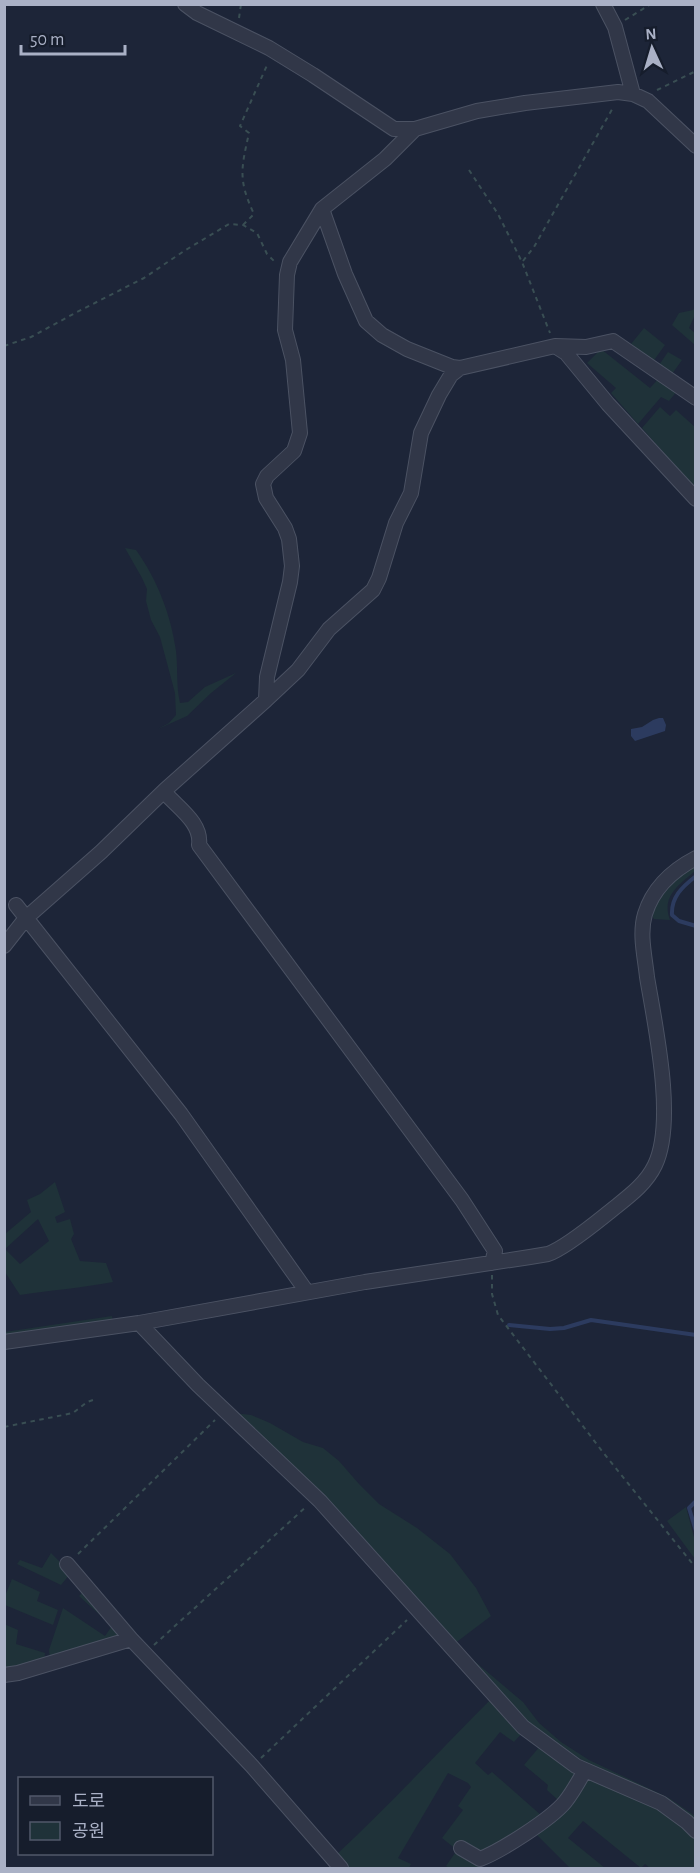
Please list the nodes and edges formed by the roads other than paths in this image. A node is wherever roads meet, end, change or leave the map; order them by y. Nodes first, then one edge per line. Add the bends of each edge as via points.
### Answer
1 (185, 4) edge
2 (603, 4) edge
3 (637, 96) junction
4 (415, 129) junction
5 (696, 146) edge
6 (322, 209) junction
7 (555, 346) junction
8 (460, 368) junction
9 (696, 398) edge
10 (696, 499) edge
11 (266, 700) junction
12 (165, 790) junction
13 (696, 858) edge
14 (16, 905) dead end
15 (26, 918) junction
16 (4, 946) edge
17 (492, 1263) junction
18 (306, 1292) junction
19 (139, 1323) junction
20 (4, 1342) edge
21 (67, 1564) road end
22 (131, 1639) junction
23 (4, 1675) edge
24 (585, 1770) junction
25 (696, 1831) edge
26 (461, 1848) dead end
27 (341, 1869) edge

1 - 4 street via 269,48 394,129
2 - 3 street via 615,27
3 - 4 street via 618,92 525,103 477,111
3 - 5 street via 648,101
4 - 6 street via 385,159
6 - 8 street via 366,321 407,349
6 - 11 street via 290,262 287,275 285,330 293,360 300,433 294,451 263,484 266,498 285,528 292,566 267,677
7 - 8 street
7 - 9 street via 586,347 613,341
7 - 10 street via 566,352
8 - 11 street via 451,375 421,433 411,493 396,523 373,590 329,629 298,670
11 - 12 street
12 - 15 street
12 - 17 street via 197,827 199,845 462,1200 495,1251
13 - 17 street via 674,872 651,898 643,929 664,1111 655,1166 634,1192 549,1253
14 - 15 street
15 - 16 street
15 - 18 street via 181,1114
17 - 18 street
18 - 19 street
19 - 20 street
19 - 24 street via 316,1497 523,1727
21 - 22 street
22 - 23 street
22 - 27 street via 252,1766
24 - 25 street via 661,1803
24 - 26 street via 564,1803 494,1854 480,1859

